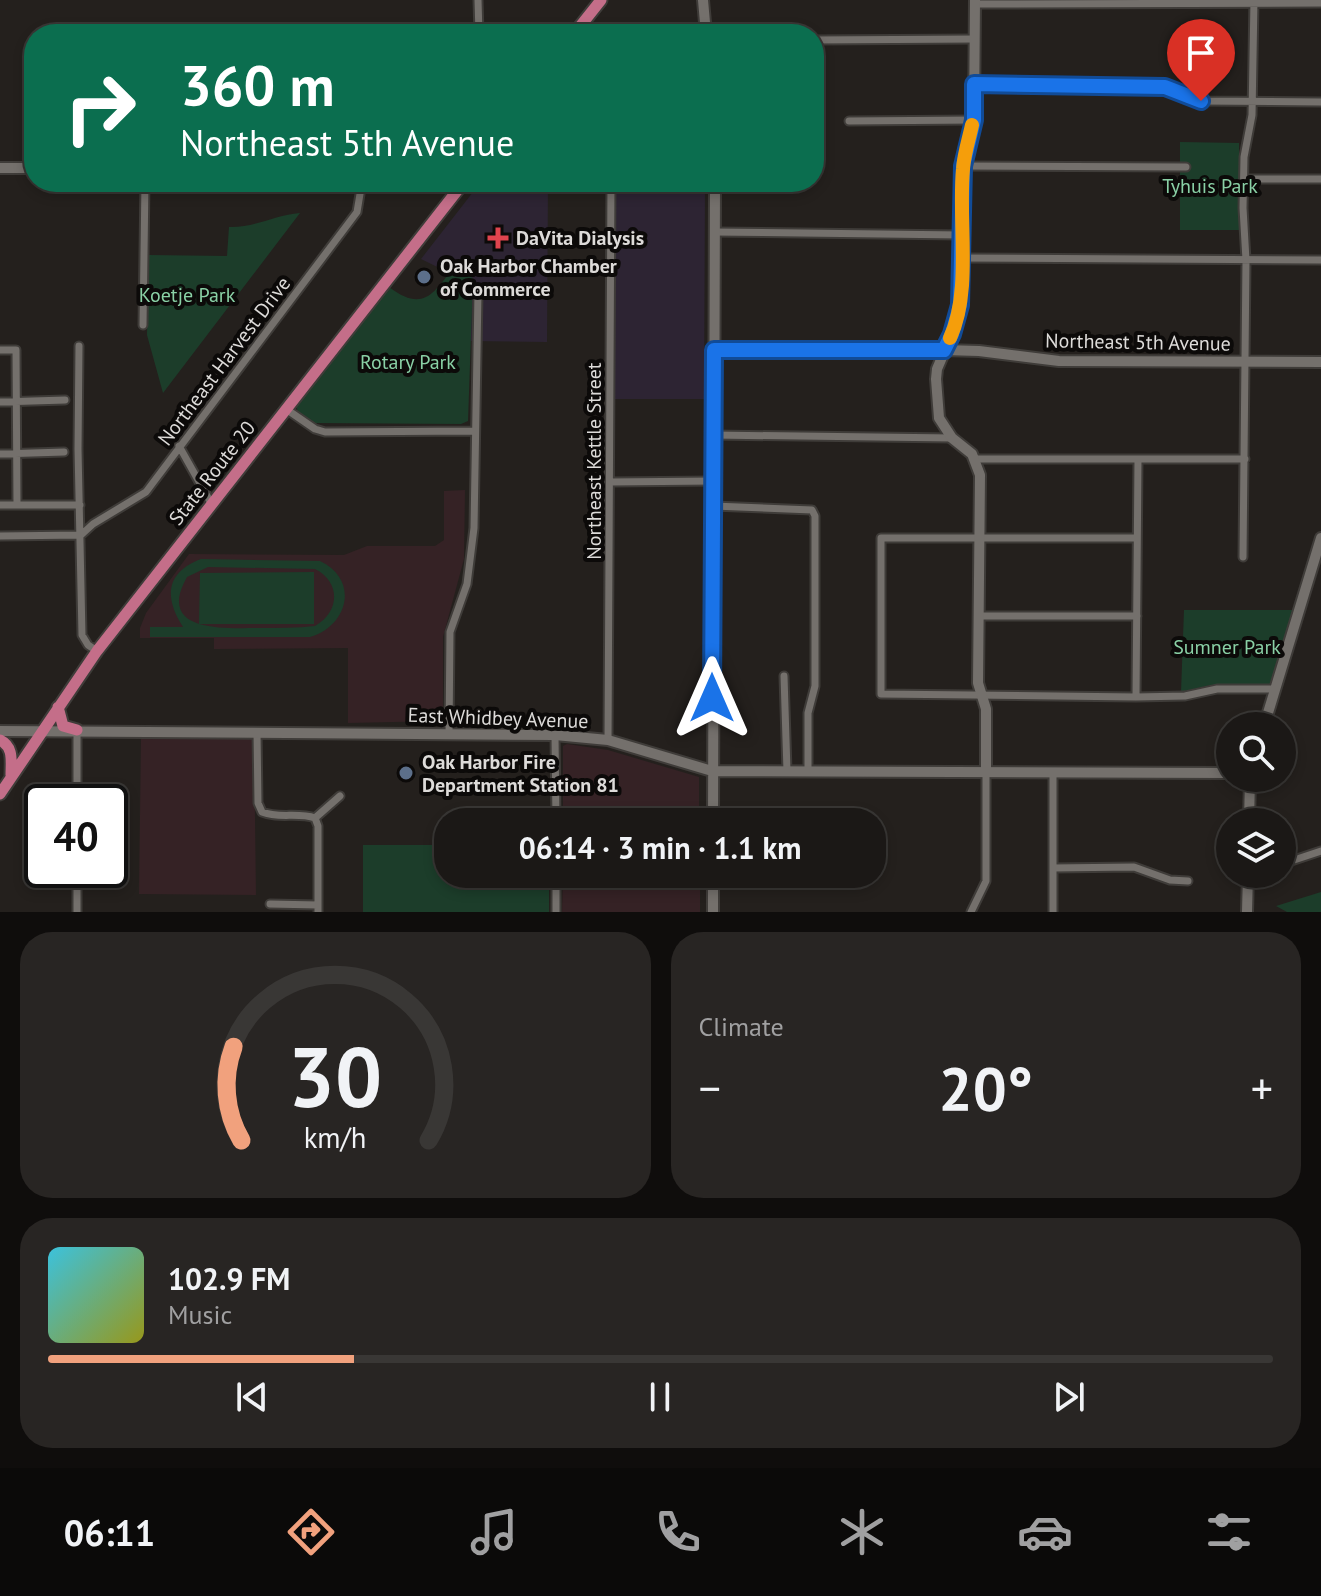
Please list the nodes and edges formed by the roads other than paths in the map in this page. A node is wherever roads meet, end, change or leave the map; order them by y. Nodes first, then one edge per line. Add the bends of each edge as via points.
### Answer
1 (478, 0) edge
2 (601, 0) edge
3 (703, 0) edge
4 (975, 2) edge
5 (1254, 2) edge
6 (1321, 3) edge
7 (479, 24) edge
8 (582, 24) edge
9 (705, 24) edge
10 (975, 39) junction
11 (824, 40) edge
12 (974, 84) junction
13 (1252, 101) junction
14 (1321, 102) edge
15 (974, 120) junction
16 (849, 121) dead end
17 (963, 166) junction
18 (1186, 167) dead end
19 (0, 168) edge
20 (24, 168) edge
21 (1245, 179) junction
22 (1321, 179) edge
23 (145, 192) edge
24 (360, 192) edge
25 (446, 192) edge
26 (456, 192) edge
27 (611, 192) edge
28 (715, 192) edge
29 (445, 205) junction
30 (714, 232) junction
31 (961, 235) junction
32 (961, 258) junction
33 (1246, 260) junction
34 (1321, 260) edge
35 (478, 293) dead end
36 (143, 325) dead end
37 (79, 346) dead end
38 (0, 350) edge
39 (714, 350) junction
40 (944, 350) junction
41 (1245, 362) junction
42 (1321, 362) edge
43 (65, 400) dead end
44 (0, 402) edge
45 (16, 402) junction
46 (286, 409) junction
47 (474, 431) junction
48 (714, 435) junction
49 (952, 438) junction
50 (179, 446) junction
51 (64, 452) dead end
52 (0, 454) edge
53 (16, 454) junction
54 (976, 459) junction
55 (1138, 459) junction
56 (1245, 459) junction
57 (713, 481) junction
58 (610, 482) junction
59 (211, 503) junction
60 (0, 505) edge
61 (17, 505) junction
62 (80, 505) junction
63 (713, 506) junction
64 (81, 535) junction
65 (0, 536) edge
66 (979, 537) junction
67 (1137, 538) junction
68 (1321, 538) edge
69 (1243, 557) dead end
70 (979, 616) junction
71 (1137, 616) junction
72 (97, 651) junction
73 (784, 676) dead end
74 (1275, 689) junction
75 (982, 697) junction
76 (1136, 697) junction
77 (58, 707) junction
78 (1268, 712) edge
79 (77, 730) junction
80 (0, 731) edge
81 (40, 731) junction
82 (257, 732) junction
83 (449, 733) junction
84 (555, 735) junction
85 (0, 740) edge
86 (608, 740) junction
87 (712, 771) junction
88 (787, 771) junction
89 (808, 771) junction
90 (986, 772) junction
91 (1053, 773) junction
92 (1216, 773) edge
93 (11, 777) junction
94 (77, 784) edge
95 (0, 794) edge
96 (340, 796) dead end
97 (556, 808) edge
98 (713, 808) edge
99 (315, 818) junction
100 (1321, 851) edge
101 (1296, 859) edge
102 (1053, 868) junction
103 (1188, 881) dead end
104 (77, 888) edge
105 (556, 888) edge
106 (713, 888) edge
107 (1248, 888) edge
108 (270, 904) dead end
109 (318, 908) edge
110 (77, 912) edge
111 (556, 912) edge
112 (713, 912) edge
113 (971, 912) edge
114 (1053, 912) edge
115 (1247, 912) edge

1 - 7 street
2 - 8 main road
3 - 9 street
4 - 5 street
4 - 10 street
5 - 6 street
5 - 13 street
10 - 11 street
10 - 12 street
12 - 13 street via 1165,87 1201,101
12 - 15 street
13 - 14 street
13 - 21 street
15 - 16 street
15 - 17 street
17 - 18 street
17 - 31 street
19 - 20 street
21 - 22 street
21 - 33 street
23 - 36 street
24 - 50 street, Northeast Harvest Drive via 357,212
25 - 29 main road
26 - 29 main road, State Route 20
27 - 58 street, Northeast Kettle Street
28 - 30 street
29 - 46 main road, State Route 20
30 - 31 street
30 - 39 street
31 - 32 street
32 - 33 street
32 - 40 street via 960,305
33 - 34 street
33 - 41 street
35 - 47 street
37 - 62 street
38 - 45 street via 16,350
39 - 40 street, Northeast 5th Avenue
39 - 48 street
40 - 41 street, Northeast 5th Avenue via 1059,361
40 - 49 street via 937,369 938,410
41 - 42 street, Northeast 5th Avenue
41 - 56 street
43 - 45 street
44 - 45 street
45 - 53 street
46 - 47 street via 325,432
46 - 59 main road, State Route 20
47 - 83 street via 471,554 450,632
48 - 49 street
48 - 57 street
49 - 54 street
50 - 59 street
50 - 64 street, Northeast Harvest Drive via 146,492
51 - 53 street
52 - 53 street
53 - 61 street
54 - 55 street
54 - 66 street
55 - 56 street
55 - 67 street
56 - 69 street
57 - 58 street
57 - 63 street
58 - 86 street, Northeast Kettle Street
59 - 72 main road, State Route 20
60 - 61 street
61 - 62 street
62 - 64 street
63 - 87 street
63 - 89 street via 812,510 815,516 815,686 808,713
64 - 65 street
64 - 72 street via 82,635
66 - 67 street
66 - 70 street
66 - 75 street via 881,538 881,694
67 - 71 street
68 - 74 street
70 - 71 street
70 - 75 street
71 - 76 street
72 - 77 main road, State Route 20
73 - 88 street
74 - 76 street
74 - 78 street
75 - 76 street
75 - 90 street
77 - 79 main road via 63,726
77 - 81 main road, State Route 20
79 - 81 street, East Whidbey Avenue
79 - 82 street, East Whidbey Avenue
79 - 94 street
80 - 81 street, East Whidbey Avenue
81 - 93 main road, State Route 20
82 - 83 street, East Whidbey Avenue
82 - 99 street via 260,808 271,815
83 - 84 street, East Whidbey Avenue
84 - 86 street, East Whidbey Avenue
84 - 97 street
85 - 93 main road via 11,752
86 - 87 street, East Whidbey Avenue
87 - 88 street, East Whidbey Avenue
87 - 98 street
88 - 89 street, East Whidbey Avenue
89 - 90 street, East Whidbey Avenue
90 - 91 street, East Whidbey Avenue
90 - 113 street via 986,881
91 - 92 street, East Whidbey Avenue
91 - 102 street
93 - 95 main road, State Route 20
96 - 99 street
99 - 109 street
100 - 101 street
102 - 103 street via 1134,867
102 - 114 street
104 - 110 street
105 - 111 street
106 - 112 street
107 - 115 street
108 - 109 street

